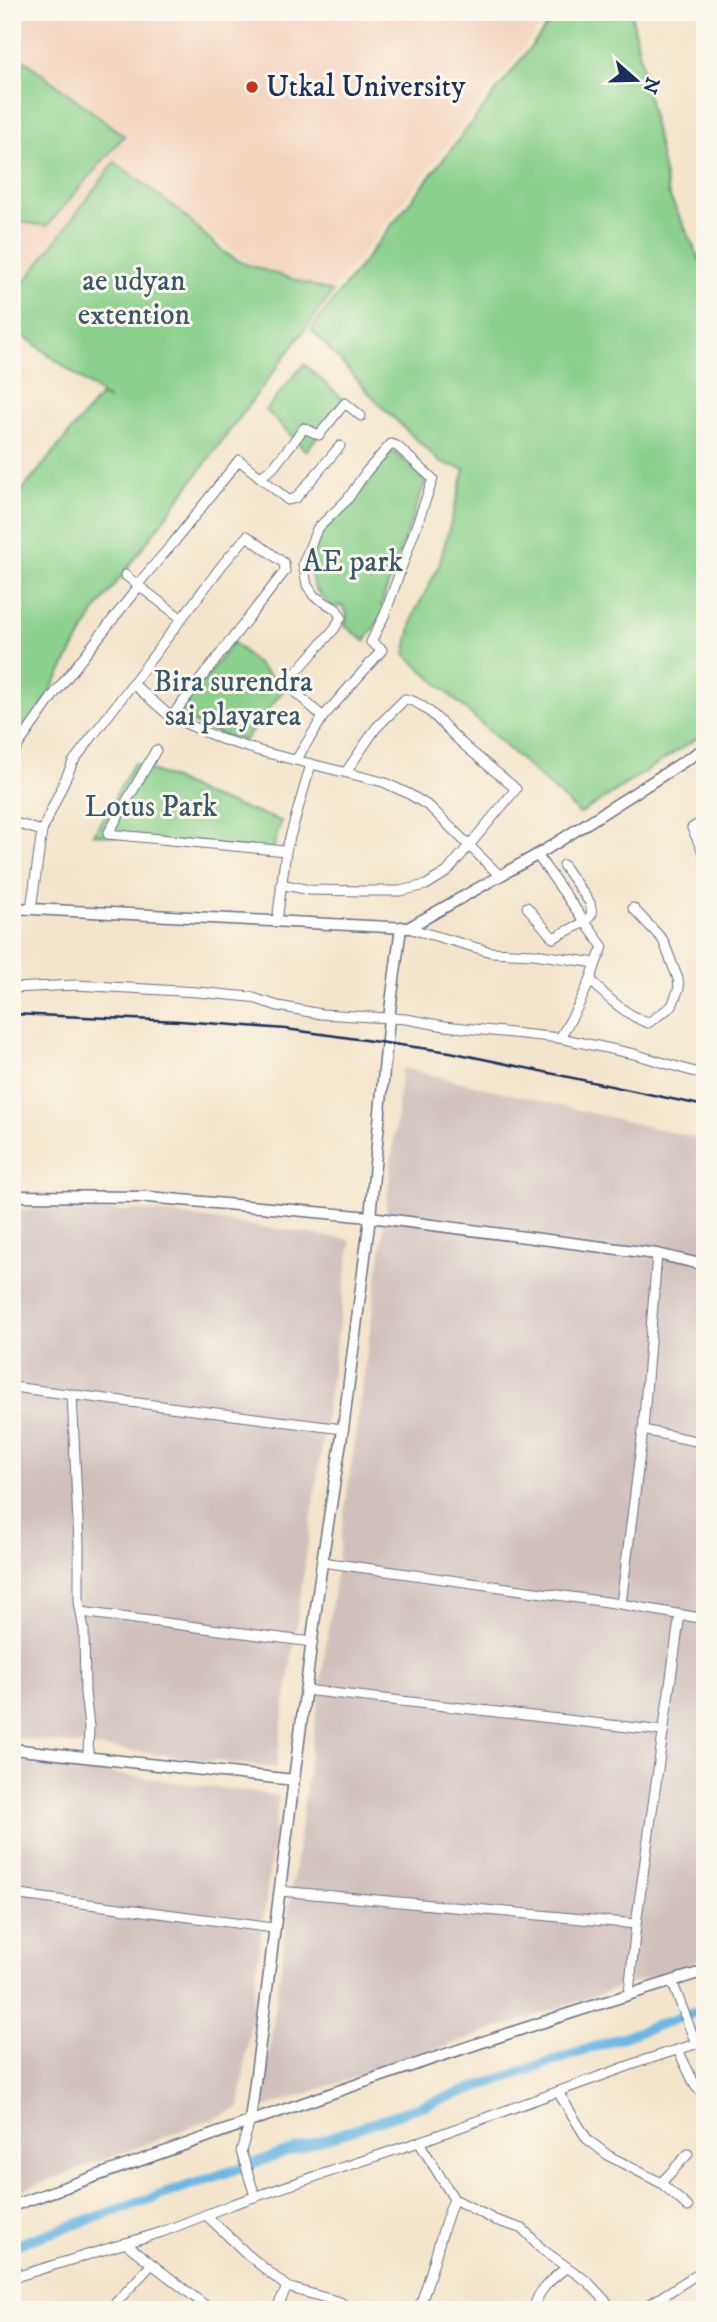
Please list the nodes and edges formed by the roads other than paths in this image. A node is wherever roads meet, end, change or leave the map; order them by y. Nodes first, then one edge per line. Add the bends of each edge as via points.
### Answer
1 (361, 416) dead end
2 (340, 446) dead end
3 (260, 477) junction
4 (125, 575) dead end
5 (138, 585) junction
6 (181, 618) junction
7 (132, 683) junction
8 (171, 717) junction
9 (323, 717) junction
10 (705, 748) edge
11 (156, 750) dead end
12 (12, 758) edge
13 (296, 760) junction
14 (311, 764) junction
15 (346, 772) junction
16 (705, 820) edge
17 (12, 822) edge
18 (42, 831) junction
19 (468, 844) junction
20 (286, 851) junction
21 (537, 855) junction
22 (705, 856) edge
23 (563, 865) dead end
24 (499, 876) junction
25 (281, 884) junction
26 (527, 907) dead end
27 (12, 908) edge
28 (633, 908) dead end
29 (31, 909) junction
30 (277, 921) junction
31 (585, 922) junction
32 (405, 928) junction
33 (553, 938) junction
34 (553, 956) junction
35 (596, 963) junction
36 (591, 979) junction
37 (12, 988) edge
38 (389, 1018) junction
39 (560, 1038) junction
40 (705, 1074) edge
41 (12, 1196) edge
42 (370, 1217) junction
43 (657, 1254) junction
44 (705, 1265) edge
45 (12, 1387) edge
46 (72, 1394) junction
47 (343, 1429) junction
48 (643, 1430) junction
49 (705, 1443) edge
50 (322, 1562) junction
51 (621, 1604) junction
52 (81, 1612) junction
53 (680, 1614) junction
54 (705, 1619) edge
55 (312, 1642) junction
56 (305, 1690) junction
57 (663, 1731) junction
58 (12, 1749) edge
59 (88, 1757) junction
60 (294, 1780) junction
61 (281, 1891) junction
62 (12, 1894) edge
63 (636, 1924) junction
64 (273, 1928) junction
65 (705, 1971) edge
66 (672, 1981) junction
67 (629, 1993) junction
68 (697, 2039) edge
69 (678, 2050) junction
70 (558, 2092) junction
71 (705, 2095) edge
72 (250, 2121) junction
73 (419, 2142) junction
74 (685, 2154) dead end
75 (661, 2183) junction
76 (255, 2196) junction
77 (454, 2199) junction
78 (12, 2206) edge
79 (688, 2207) dead end
80 (206, 2214) junction
81 (125, 2243) junction
82 (12, 2261) edge
83 (152, 2264) junction
84 (566, 2268) junction
85 (705, 2269) edge
86 (15, 2277) edge
87 (286, 2287) junction
88 (109, 2310) edge
89 (211, 2310) edge
90 (276, 2310) edge
91 (352, 2310) edge
92 (418, 2310) edge
93 (533, 2310) edge
94 (614, 2310) edge
95 (641, 2310) edge

1 - 3 street via 345,403 319,435 304,428 273,468
2 - 3 street via 292,500
3 - 5 street via 239,460
4 - 5 street
5 - 6 street
5 - 12 street
6 - 7 street
6 - 8 street via 247,536 284,562 285,571
7 - 8 street
7 - 18 street via 74,761
8 - 13 street via 221,738
9 - 9 street via 382,650 371,642 433,480 391,444 347,500 317,529 303,564 313,596 341,617 286,684
9 - 13 street
10 - 21 street
11 - 20 street via 108,834
13 - 14 street
14 - 15 street
14 - 20 street
15 - 19 street via 409,794 430,807
15 - 19 street via 376,728 405,699 412,700 516,789
16 - 22 street via 692,828
17 - 18 street
18 - 29 street
19 - 24 street
19 - 25 street via 447,872 400,891 310,890
20 - 25 street
21 - 24 street
21 - 31 street
23 - 31 street via 590,902 592,914
24 - 32 street
25 - 30 street
26 - 33 street
27 - 29 street
28 - 36 street via 669,952 679,988 672,1006 648,1023 632,1016
29 - 30 street
30 - 32 street
31 - 33 street
31 - 35 street via 603,947
32 - 34 street via 491,952
32 - 38 street
33 - 34 street
34 - 35 street
35 - 36 street
36 - 39 street
37 - 38 street via 76,985 197,992 321,1014
38 - 39 street
38 - 42 street
39 - 40 street
41 - 42 street via 148,1196
42 - 43 street
42 - 47 street
43 - 44 street
43 - 48 street
45 - 46 street
46 - 47 street
46 - 52 street
47 - 50 street
48 - 49 street
48 - 51 street
50 - 51 street
50 - 55 street
51 - 53 street
52 - 55 street
52 - 59 street
53 - 54 street
53 - 57 street
55 - 56 street
56 - 57 street
56 - 60 street
57 - 63 street
58 - 59 street
59 - 60 street
60 - 61 street
61 - 63 street
61 - 64 street
62 - 64 street
63 - 67 street
64 - 72 street
65 - 66 street
66 - 67 street
66 - 68 street
67 - 72 street
68 - 69 street
69 - 70 street
69 - 71 street via 696,2087
70 - 73 street
70 - 75 street via 587,2138 609,2156
72 - 76 street via 241,2151
72 - 78 street
73 - 76 street
73 - 77 street
74 - 75 street
75 - 79 street
76 - 80 street
77 - 84 street via 523,2229
77 - 92 street
80 - 81 street
80 - 87 street
81 - 83 street
81 - 86 street
82 - 86 street
83 - 88 street
83 - 89 street
84 - 93 street via 543,2287
84 - 94 street
85 - 95 street
87 - 90 street
87 - 91 street via 340,2302

